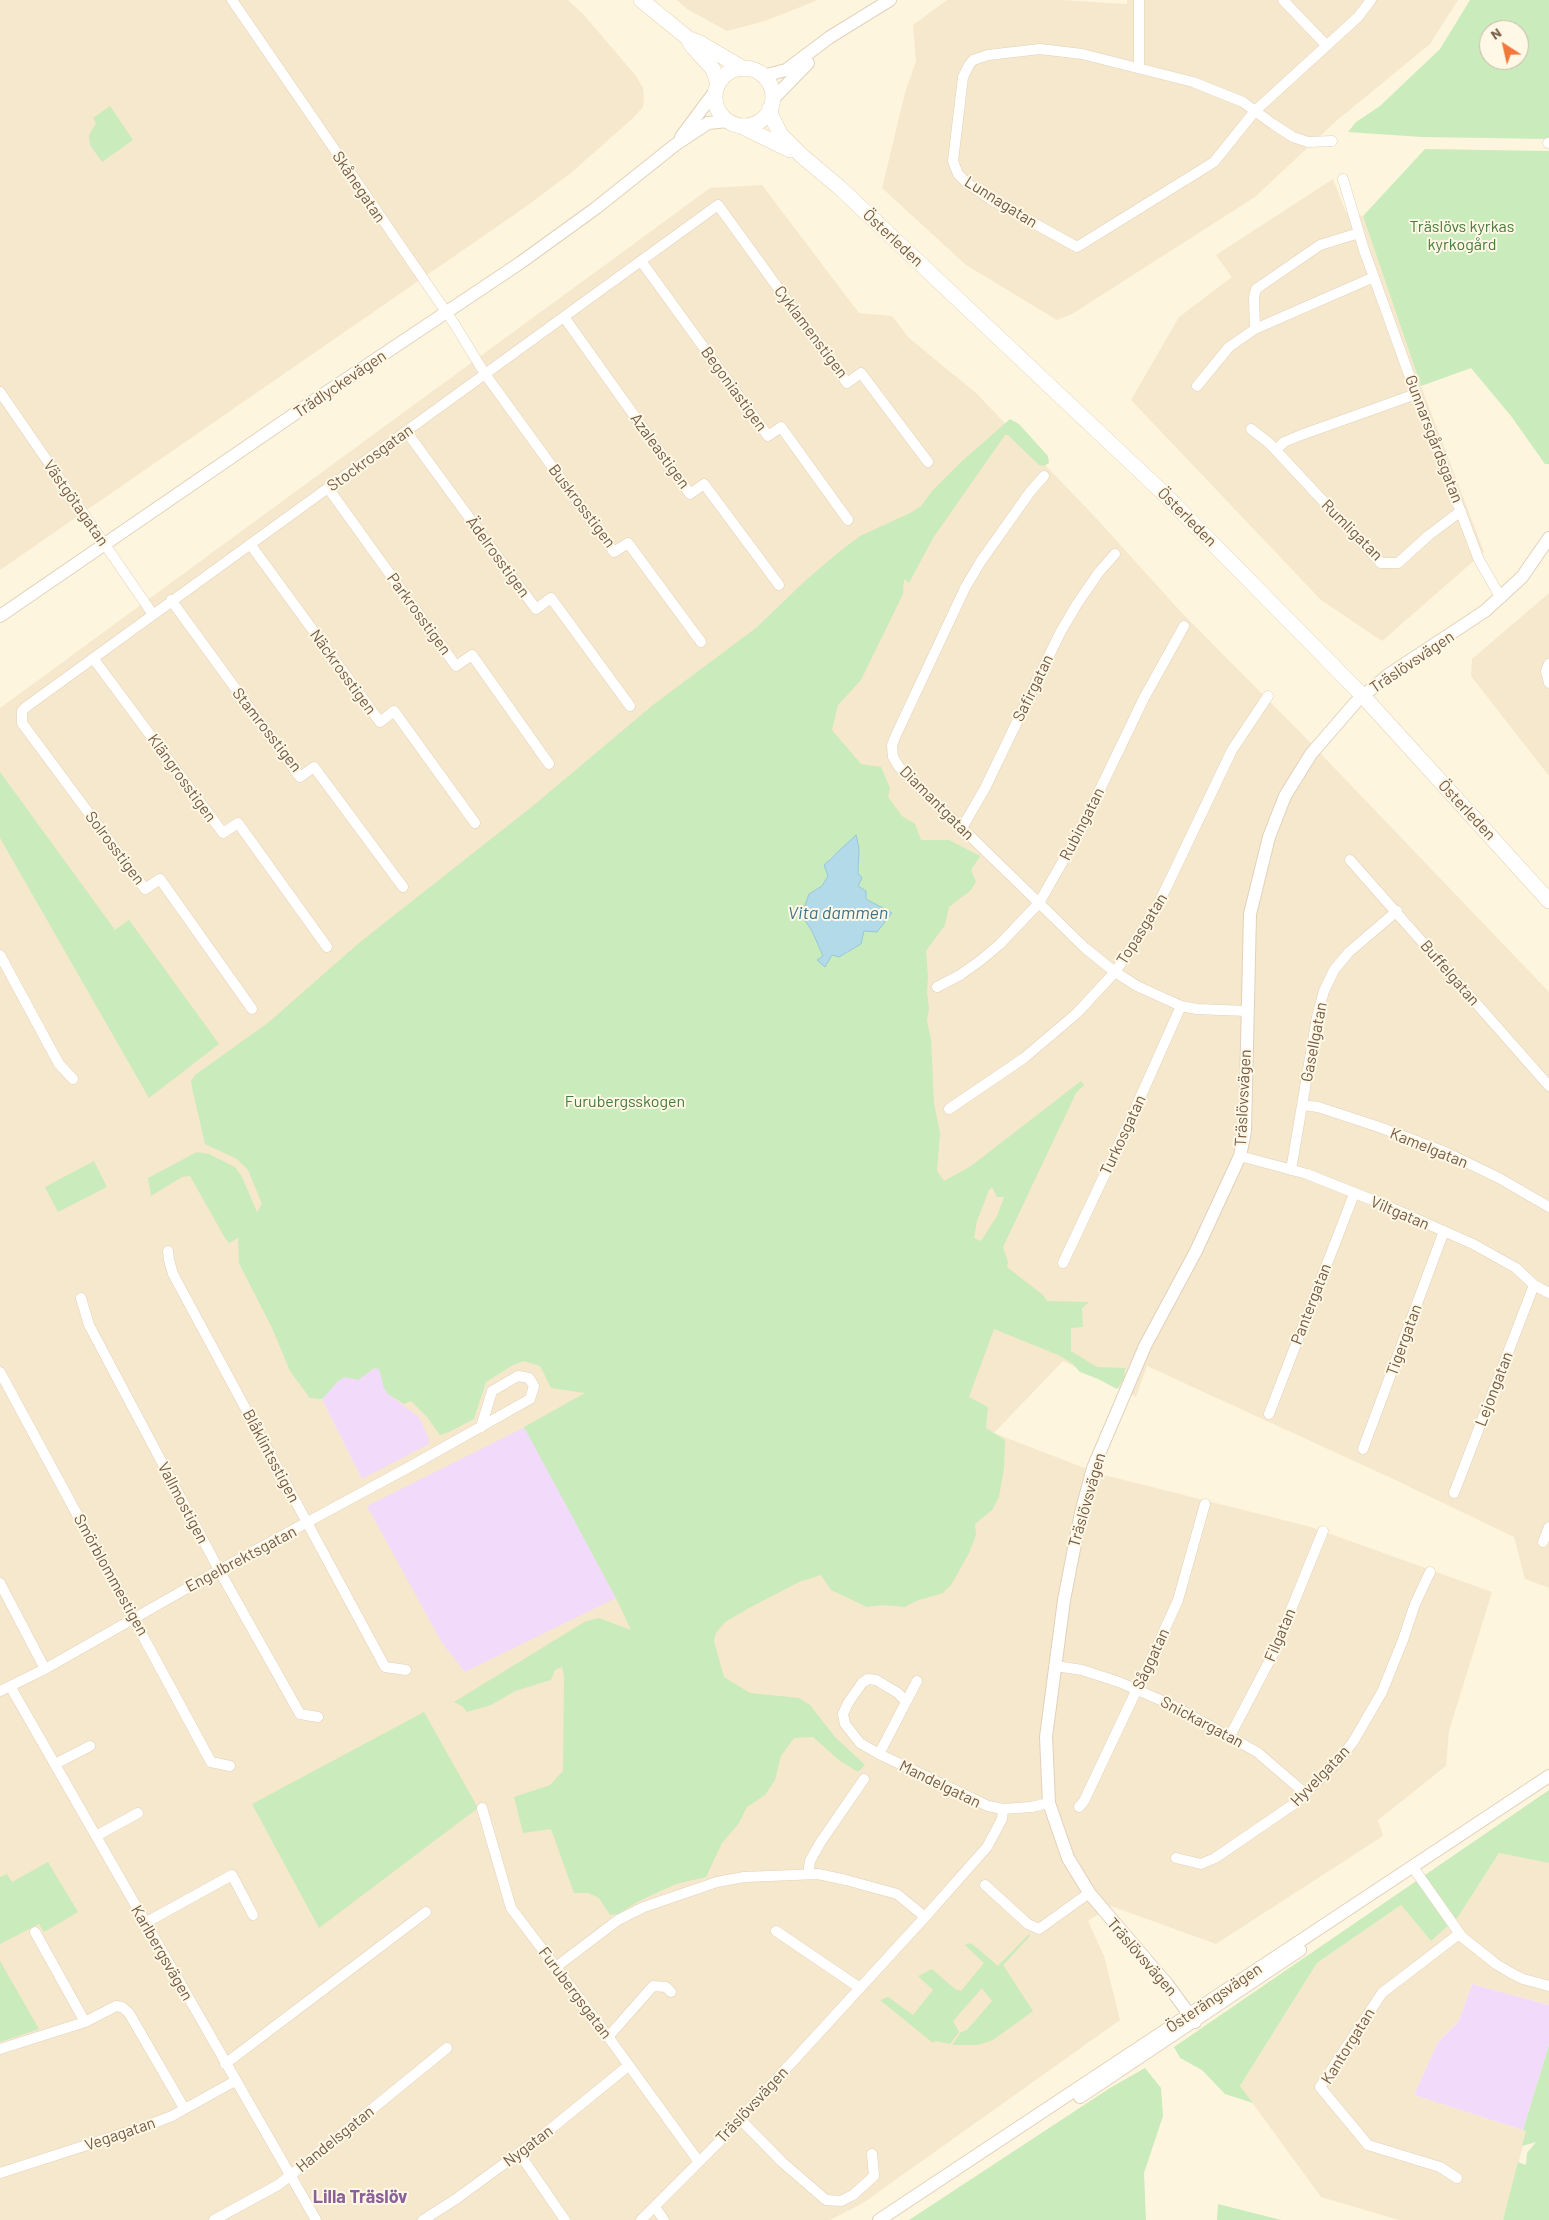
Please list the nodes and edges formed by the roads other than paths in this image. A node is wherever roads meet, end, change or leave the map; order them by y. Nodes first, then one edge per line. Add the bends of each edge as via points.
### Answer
1 (232, 0) edge
2 (641, 0) edge
3 (890, 0) edge
4 (1139, 0) edge
5 (1283, 0) edge
6 (1371, 0) edge
7 (847, 28) junction
8 (689, 39) junction
9 (1326, 46) junction
10 (1139, 67) junction
11 (744, 68) junction
12 (764, 76) junction
13 (717, 87) junction
14 (771, 104) junction
15 (1254, 111) junction
16 (733, 123) junction
17 (1332, 141) dead end
18 (675, 145) junction
19 (802, 156) junction
20 (1343, 179) dead end
21 (718, 205) joint
22 (1360, 233) junction
23 (641, 261) junction
24 (1374, 278) junction
25 (446, 312) junction
26 (564, 317) junction
27 (1255, 329) junction
28 (485, 374) junction
29 (1197, 386) dead end
30 (0, 392) edge
31 (1416, 394) junction
32 (1250, 429) dead end
33 (406, 431) junction
34 (1276, 450) junction
35 (928, 462) dead end
36 (1044, 476) dead end
37 (328, 488) junction
38 (1461, 511) junction
39 (848, 520) dead end
40 (1549, 538) edge
41 (105, 544) junction
42 (250, 544) junction
43 (1115, 554) dead end
44 (779, 585) dead end
45 (1501, 598) junction
46 (171, 600) junction
47 (152, 613) junction
48 (0, 616) edge
49 (1184, 626) dead end
50 (702, 642) dead end
51 (93, 658) junction
52 (1549, 664) edge
53 (1549, 683) edge
54 (1268, 696) dead end
55 (1363, 696) junction
56 (630, 706) dead end
57 (22, 711) joint
58 (549, 764) dead end
59 (475, 823) dead end
60 (962, 828) junction
61 (1350, 860) dead end
62 (403, 887) dead end
63 (1549, 901) edge
64 (1039, 903) junction
65 (1397, 911) junction
66 (327, 947) dead end
67 (0, 955) edge
68 (1115, 972) junction
69 (937, 987) dead end
70 (1181, 1006) junction
71 (252, 1009) dead end
72 (1247, 1011) junction
73 (73, 1079) dead end
74 (1549, 1086) edge
75 (1303, 1105) junction
76 (949, 1109) dead end
77 (1240, 1156) junction
78 (1292, 1170) junction
79 (1354, 1194) junction
80 (1549, 1207) edge
81 (1444, 1231) junction
82 (168, 1251) dead end
83 (1063, 1263) dead end
84 (1534, 1285) junction
85 (1549, 1293) edge
86 (82, 1298) dead end
87 (0, 1372) edge
88 (1269, 1414) dead end
89 (481, 1427) junction
90 (1363, 1449) dead end
91 (1454, 1492) dead end
92 (1205, 1504) dead end
93 (307, 1523) junction
94 (1549, 1527) edge
95 (1323, 1531) dead end
96 (1543, 1542) dead end
97 (219, 1570) junction
98 (1430, 1572) dead end
99 (0, 1583) edge
100 (134, 1618) junction
101 (1056, 1666) junction
102 (45, 1669) junction
103 (406, 1670) dead end
104 (917, 1681) dead end
105 (10, 1686) junction
106 (1137, 1689) junction
107 (0, 1691) edge
108 (906, 1702) junction
109 (318, 1718) dead end
110 (1230, 1736) junction
111 (90, 1746) dead end
112 (879, 1754) junction
113 (55, 1764) junction
114 (230, 1766) dead end
115 (1549, 1776) edge
116 (864, 1779) dead end
117 (1549, 1784) edge
118 (1306, 1794) junction
119 (1049, 1803) junction
120 (1079, 1807) dead end
121 (482, 1808) dead end
122 (1003, 1809) junction
123 (138, 1813) dead end
124 (96, 1836) junction
125 (1176, 1858) dead end
126 (1413, 1869) junction
127 (808, 1874) junction
128 (985, 1886) dead end
129 (1089, 1893) junction
130 (426, 1912) dead end
131 (253, 1915) dead end
132 (926, 1917) junction
133 (145, 1923) junction
134 (776, 1931) dead end
135 (35, 1932) dead end
136 (1460, 1934) junction
137 (556, 1967) junction
138 (1549, 1986) edge
139 (860, 1988) junction
140 (671, 1992) dead end
141 (1192, 2018) junction
142 (85, 2022) junction
143 (608, 2037) junction
144 (447, 2048) dead end
145 (0, 2049) edge
146 (226, 2064) junction
147 (628, 2066) junction
148 (235, 2081) junction
149 (184, 2108) junction
150 (740, 2119) junction
151 (519, 2153) junction
152 (872, 2154) dead end
153 (700, 2162) junction
154 (0, 2173) edge
155 (290, 2175) junction
156 (1457, 2178) dead end
157 (655, 2207) junction
158 (214, 2220) edge
159 (316, 2220) edge
160 (423, 2220) edge
161 (565, 2220) edge
162 (641, 2220) edge
163 (664, 2220) edge
164 (879, 2220) edge
165 (892, 2220) edge

1 - 25 street, Skånegatan
2 - 8 main road
3 - 7 street, Trädlyckevägen
4 - 10 street
5 - 9 street
6 - 9 street via 1358,17
7 - 12 street, Trädlyckevägen via 786,70
7 - 14 street, Trädlyckevägen via 816,55
8 - 11 main road
8 - 13 main road via 692,47 713,69
9 - 15 street
10 - 15 street, Lunnagatan via 1229,95
10 - 15 street, Lunnagatan via 1082,54 1040,49 988,55 973,60 963,77 952,152 955,169 967,184 990,199 1078,247 1214,162
11 - 12 main road
11 - 13 main road, Trädlyckevägen via 727,74
12 - 14 main road via 771,87
13 - 16 main road via 716,105 721,114
13 - 18 street, Trädlyckevägen
14 - 16 main road, Trädlyckevägen via 757,123
14 - 19 main road, Österleden via 770,116 774,125
15 - 17 street, Lunnagatan via 1293,137 1308,142
16 - 18 street, Trädlyckevägen via 708,123
16 - 19 main road, Österleden
18 - 25 street, Trädlyckevägen via 596,208
19 - 55 main road, Österleden via 1127,458
20 - 22 street, Gunnarsgårdsgatan
21 - 23 street, Stockrosgatan
21 - 35 street, Cyklamenstigen via 847,383 861,374
22 - 24 street, Gunnarsgårdsgatan
22 - 27 street via 1320,245 1256,289
23 - 26 street, Stockrosgatan
23 - 39 street, Begoniastigen via 768,436 781,427
24 - 27 street
24 - 31 street, Gunnarsgårdsgatan
25 - 28 street, Skånegatan
25 - 41 street, Trädlyckevägen
26 - 28 street, Stockrosgatan
26 - 44 street, Azaleastigen via 690,494 704,484
27 - 29 street via 1229,347
28 - 33 street, Stockrosgatan
28 - 50 street, Buskrosstigen via 614,552 628,543
30 - 41 street, Västgötagatan
31 - 34 street via 1284,442
31 - 38 street, Gunnarsgårdsgatan
32 - 34 street, Rumligatan
33 - 37 street, Stockrosgatan
33 - 56 street, Ädelrosstigen via 536,609 550,598
34 - 38 street, Rumligatan via 1381,563 1398,563 1429,534
36 - 60 street, Diamantgatan via 1024,499 965,588 892,744 893,757 899,767
37 - 42 street, Stockrosgatan
37 - 58 street, Parkrosstigen via 456,666 472,655
38 - 45 street, Gunnarsgårdsgatan via 1479,560
40 - 45 street, Träslövsvägen via 1534,562
41 - 47 street, Västgötagatan
41 - 48 street, Trädlyckevägen
42 - 46 street, Stockrosgatan
42 - 59 street, Näckrosstigen via 380,722 394,711
43 - 60 street, Safirgatan via 1072,611
45 - 55 street, Träslövsvägen via 1461,628 1388,674
46 - 47 street, Stockrosgatan
46 - 62 street, Stamrosstigen via 300,777 314,767
47 - 51 street, Stockrosgatan
49 - 64 street, Rubingatan via 1144,698 1075,841
51 - 57 street, Stockrosgatan
51 - 66 street, Klängrosstigen via 223,834 238,823
52 - 53 street via 1546,671
54 - 68 street, Topasgatan via 1232,750 1162,899
55 - 63 main road, Österleden
55 - 72 street, Träslövsvägen via 1311,754 1276,818 1250,914
57 - 71 street, Solrosstigen via 22,723 145,889 160,879
60 - 64 street, Diamantgatan
61 - 65 street, Buffelgatan
64 - 68 street, Diamantgatan
64 - 69 street, Rubingatan via 981,960
65 - 74 street, Buffelgatan
65 - 75 street, Gasellgatan via 1349,952 1334,970 1317,1017
67 - 73 street via 59,1064
68 - 70 street, Diamantgatan
68 - 76 street, Topasgatan via 1077,1013 1024,1058
70 - 72 street, Diamantgatan
70 - 83 street, Turkosgatan
72 - 77 street, Träslövsvägen via 1245,1131
75 - 78 street, Gasellgatan
75 - 80 street, Kamelgatan via 1379,1127 1445,1152
77 - 78 street, Viltgatan
77 - 101 street, Träslövsvägen via 1196,1251 1145,1346 1093,1468 1071,1556
78 - 79 street, Viltgatan
79 - 81 street, Viltgatan
79 - 88 street, Pantergatan
81 - 84 street, Viltgatan via 1516,1268
81 - 90 street, Tigergatan
82 - 93 street, Blåklintsstigen via 173,1274
84 - 85 street, Viltgatan
84 - 91 street, Lejongatan
86 - 97 street, Vallmostigen via 89,1325
87 - 100 street, Smörblommestigen
89 - 89 street, Engelbrektsgatan via 530,1399 534,1386 529,1378 518,1376 492,1391
89 - 93 street, Engelbrektsgatan
92 - 106 street, Såggatan via 1178,1600
93 - 97 street, Engelbrektsgatan
93 - 103 street, Blåklintsstigen via 385,1667
94 - 96 street
95 - 110 street, Filgatan via 1273,1654
97 - 100 street, Engelbrektsgatan
97 - 109 street, Vallmostigen via 300,1714
98 - 118 street, Hyvelgatan via 1382,1692 1353,1742
99 - 102 street
100 - 102 street, Engelbrektsgatan
100 - 114 street, Smörblommestigen via 211,1762
101 - 106 street, Snickargatan via 1082,1670
101 - 119 street, Träslövsvägen via 1046,1738
102 - 105 street, Engelbrektsgatan
104 - 108 street, Mandelgatan
105 - 107 street, Engelbrektsgatan
105 - 113 street, Karlbergsvägen
106 - 110 street, Snickargatan
106 - 120 street, Såggatan
108 - 112 street, Mandelgatan
108 - 112 street, Mandelgatan via 898,1693 868,1679 848,1703 845,1724 860,1743
110 - 118 street, Snickargatan via 1257,1752
111 - 113 street
112 - 122 street, Mandelgatan via 988,1806
113 - 124 street, Karlbergsvägen
115 - 126 street, Österängsvägen
116 - 127 street via 820,1843 810,1861
117 - 126 street, Österängsvägen
118 - 125 street, Hyvelgatan via 1272,1821 1208,1862 1195,1864
119 - 122 street
119 - 129 street, Träslövsvägen via 1068,1858
121 - 137 street, Furubergsgatan via 511,1908
122 - 132 street, Träslövsvägen via 1002,1819 987,1847
123 - 124 street
124 - 133 street, Karlbergsvägen
126 - 136 street
126 - 141 street, Österängsvägen
127 - 132 street via 897,1894
127 - 137 street via 717,1882 644,1906 618,1920
128 - 129 street via 1028,1924 1039,1929
129 - 141 street, Träslövsvägen
130 - 146 street
131 - 133 street via 232,1875
132 - 139 street, Träslövsvägen
133 - 146 street, Karlbergsvägen
134 - 139 street
135 - 142 street
136 - 138 street via 1511,1972
136 - 156 street, Kantorgatan via 1382,1993 1320,2086 1368,2145 1440,2167
137 - 143 street, Furubergsgatan
139 - 150 street, Träslövsvägen
140 - 143 street via 666,1987 653,1986
141 - 164 street, Österängsvägen
141 - 165 street, Österängsvägen
142 - 145 street
142 - 149 street via 116,2006 122,2007
143 - 147 street, Furubergsgatan
144 - 155 street, Handelsgatan
146 - 148 street, Karlbergsvägen
147 - 151 street, Nygatan
147 - 153 street, Furubergsgatan
148 - 149 street, Vegagatan
148 - 155 street, Karlbergsvägen
149 - 154 street, Vegagatan via 146,2126
150 - 152 street via 782,2162 826,2200 841,2202 874,2176
150 - 153 street, Träslövsvägen
151 - 160 street, Nygatan
151 - 161 street
153 - 157 street, Träslövsvägen
155 - 158 street, Handelsgatan
155 - 159 street, Karlbergsvägen
157 - 162 street, Träslövsvägen
157 - 163 street

